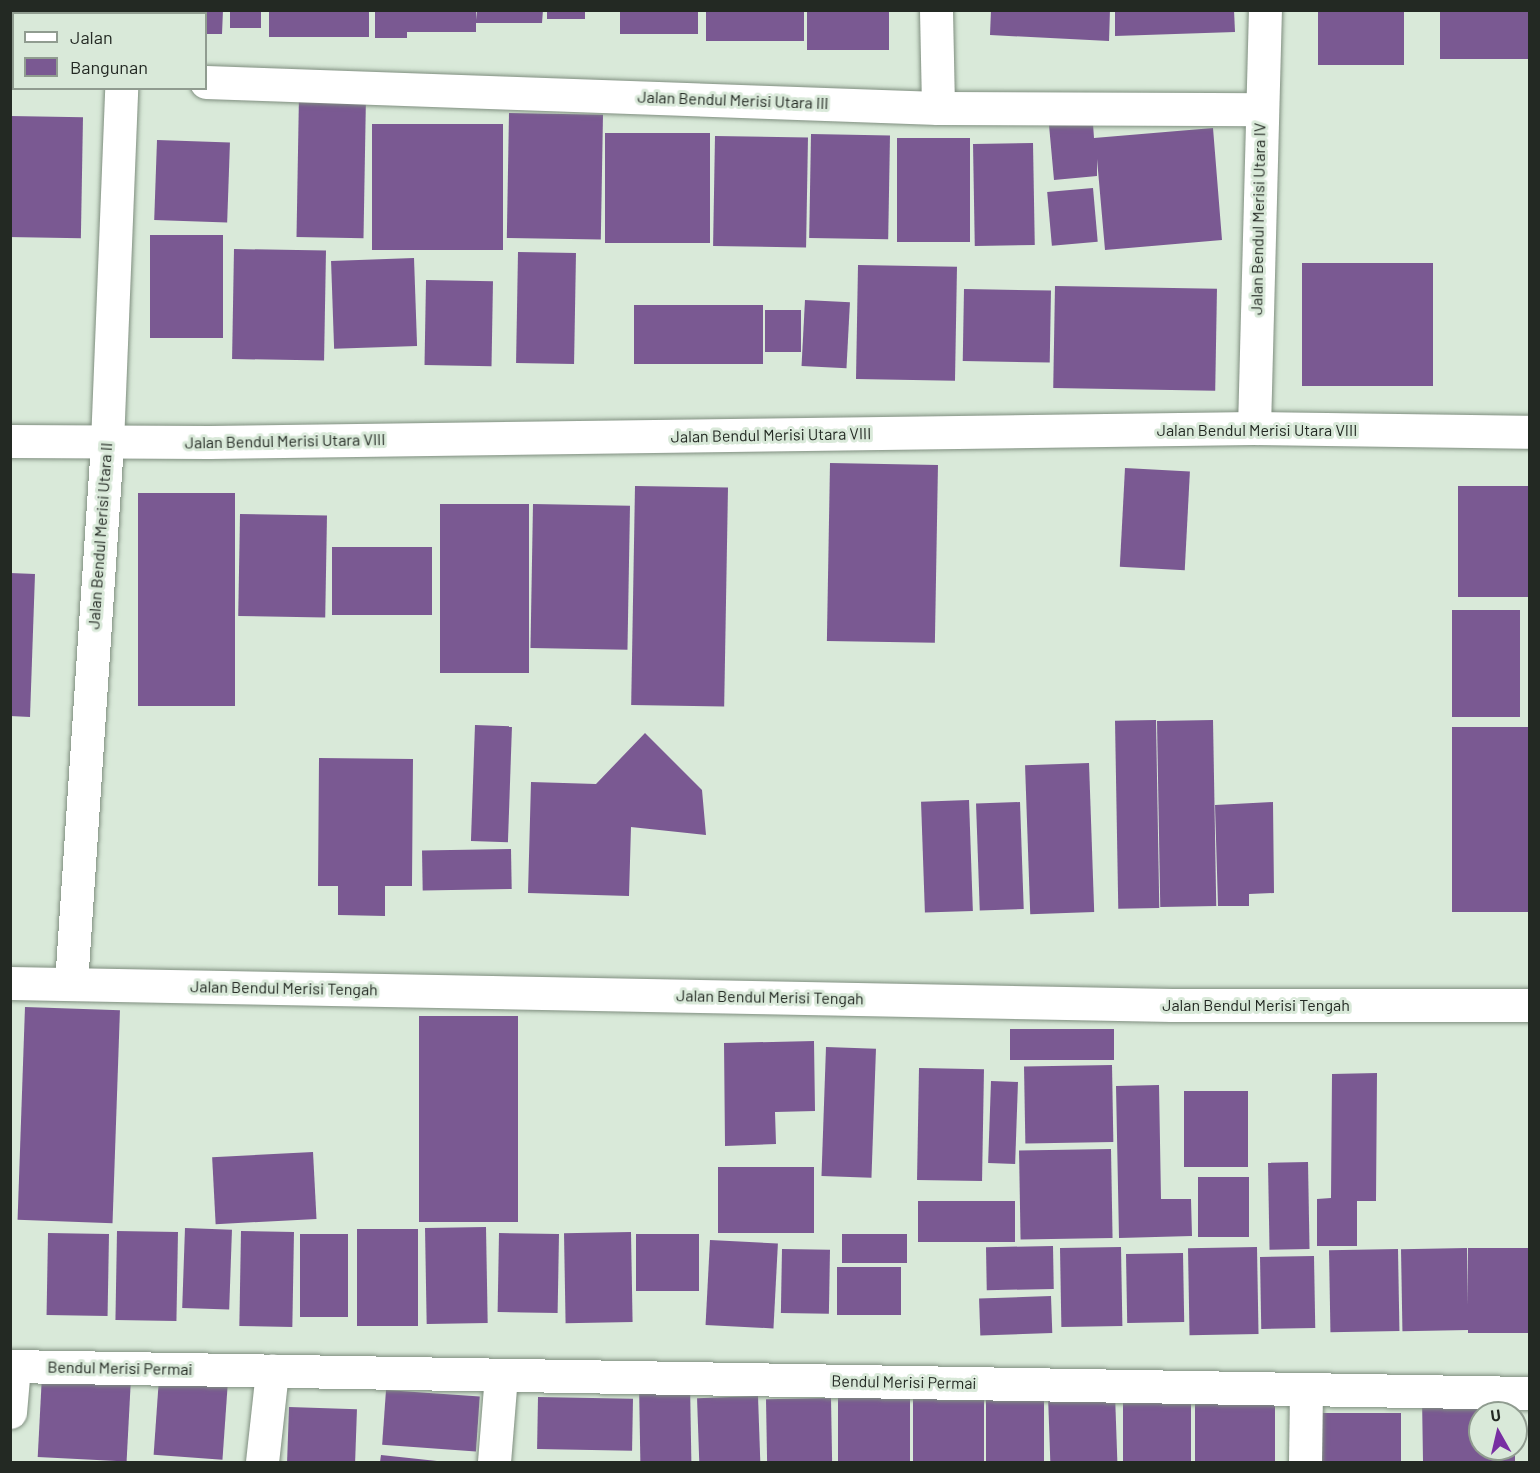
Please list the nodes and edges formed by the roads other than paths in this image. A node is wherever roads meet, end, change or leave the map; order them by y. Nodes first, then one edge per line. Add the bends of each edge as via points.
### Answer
1 (936, 10) edge
2 (1265, 10) edge
3 (207, 82) edge
4 (121, 90) edge
5 (938, 108) junction
6 (1261, 109) junction
7 (1254, 428) junction
8 (1530, 432) edge
9 (11, 440) edge
10 (107, 442) junction
11 (10, 983) edge
12 (71, 984) junction
13 (1530, 1005) edge
14 (12, 1366) edge
15 (272, 1371) junction
16 (501, 1375) junction
17 (1306, 1389) junction
18 (1530, 1393) edge
19 (10, 1412) edge
20 (262, 1462) edge
21 (494, 1462) edge
22 (1305, 1462) edge

1 - 5 street
2 - 6 street, Jalan Bendul Merisi Utara IV
3 - 5 street, Jalan Bendul Merisi Utara III
4 - 10 street, Jalan Bendul Merisi Utara II
5 - 6 street, Jalan Bendul Merisi Utara III
6 - 7 street, Jalan Bendul Merisi Utara IV
7 - 8 street, Jalan Bendul Merisi Utara VIII
7 - 10 street, Jalan Bendul Merisi Utara VIII
9 - 10 street, Jalan Bendul Merisi Utara VIII
10 - 12 street, Jalan Bendul Merisi Utara II
11 - 12 street, Jalan Bendul Merisi Tengah
12 - 13 street, Jalan Bendul Merisi Tengah via 1172,1005
14 - 15 street, Bendul Merisi Permai
14 - 19 street, Bendul Merisi Permai
15 - 16 street, Bendul Merisi Permai
15 - 20 street
16 - 17 street, Bendul Merisi Permai
16 - 21 street
17 - 18 street, Bendul Merisi Permai
17 - 22 street

